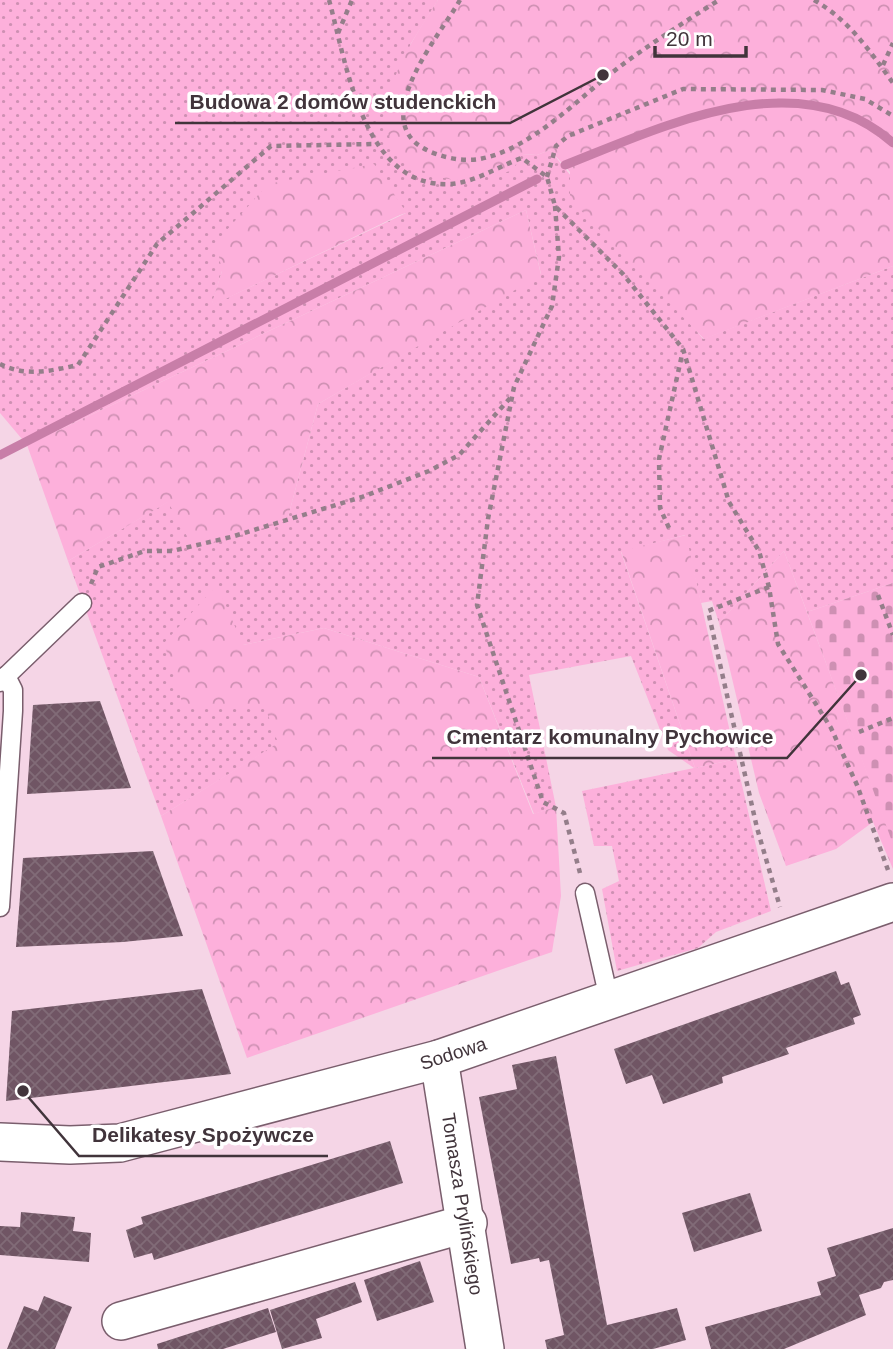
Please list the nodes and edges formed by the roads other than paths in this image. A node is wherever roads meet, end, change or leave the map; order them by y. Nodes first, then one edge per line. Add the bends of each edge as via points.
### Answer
1 (82, 603) road end
2 (3, 679) edge
3 (891, 887) edge
4 (586, 894) road end
5 (0, 907) edge
6 (609, 999) junction
7 (439, 1059) junction
8 (0, 1142) edge
9 (467, 1223) junction
10 (121, 1321) dead end
11 (485, 1349) edge

1 - 2 lane
2 - 5 lane via 13,690 13,712
3 - 6 street, Sodowa via 790,938
4 - 6 lane
6 - 7 street, Sodowa
7 - 8 street, Sodowa via 120,1143
7 - 9 street, Tomasza Prylińskiego
9 - 10 street
9 - 11 street, Tomasza Prylińskiego

